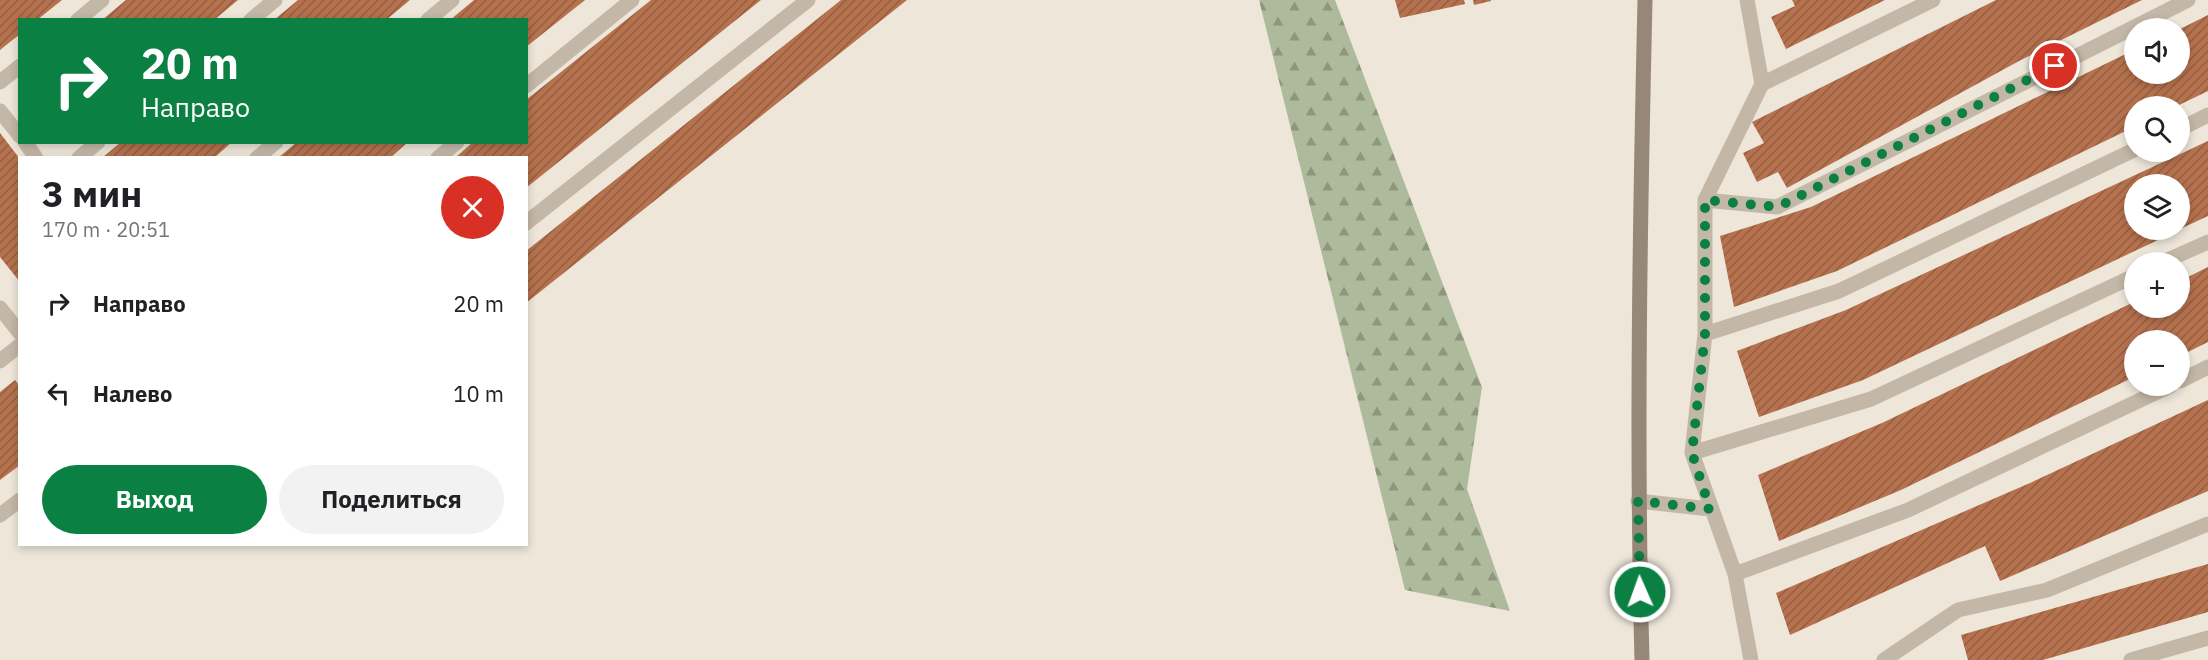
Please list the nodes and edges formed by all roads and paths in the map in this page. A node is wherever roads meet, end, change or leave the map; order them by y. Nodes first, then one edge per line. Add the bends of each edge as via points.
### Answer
1 (102, 0) edge
2 (275, 0) edge
3 (452, 0) edge
4 (632, 0) edge
5 (808, 0) edge
6 (1645, 0) edge
7 (1747, 0) edge
8 (1933, 0) edge
9 (2188, 0) edge
10 (80, 18) edge
11 (253, 18) edge
12 (430, 18) edge
13 (18, 68) edge
14 (0, 82) edge
15 (528, 84) edge
16 (1762, 84) junction
17 (0, 111) edge
18 (2208, 115) edge
19 (2190, 124) edge
20 (18, 134) edge
21 (96, 144) edge
22 (274, 144) edge
23 (455, 144) edge
24 (2124, 155) edge
25 (81, 156) edge
26 (259, 156) edge
27 (440, 156) edge
28 (1705, 200) junction
29 (528, 221) edge
30 (2208, 242) edge
31 (2186, 252) edge
32 (2124, 281) edge
33 (0, 308) edge
34 (18, 330) edge
35 (1705, 334) junction
36 (18, 347) edge
37 (0, 361) edge
38 (2208, 368) edge
39 (2190, 376) edge
40 (2149, 396) edge
41 (1692, 453) junction
42 (1638, 501) junction
43 (18, 502) edge
44 (1710, 509) junction
45 (0, 515) edge
46 (2208, 524) edge
47 (1735, 574) junction
48 (2208, 638) edge
49 (1642, 660) edge
50 (1751, 660) edge
51 (1884, 660) edge
52 (2131, 660) edge

1 - 10 lane
2 - 11 lane
3 - 12 lane
4 - 15 lane
5 - 29 lane
6 - 42 main road
7 - 16 lane
8 - 16 lane
9 - 28 lane via 1778,207
13 - 14 lane
16 - 28 lane
17 - 20 lane
18 - 19 lane
21 - 25 lane
22 - 26 lane
23 - 27 lane
24 - 35 lane via 1839,291
28 - 35 lane
30 - 31 lane
32 - 41 lane via 1871,399
33 - 34 lane
35 - 41 lane
36 - 37 lane
38 - 39 lane
40 - 47 lane via 1908,510
41 - 44 lane
42 - 44 lane
42 - 49 main road
43 - 45 lane
44 - 47 lane
46 - 51 lane via 2047,590 1958,610
47 - 50 lane
48 - 52 lane

